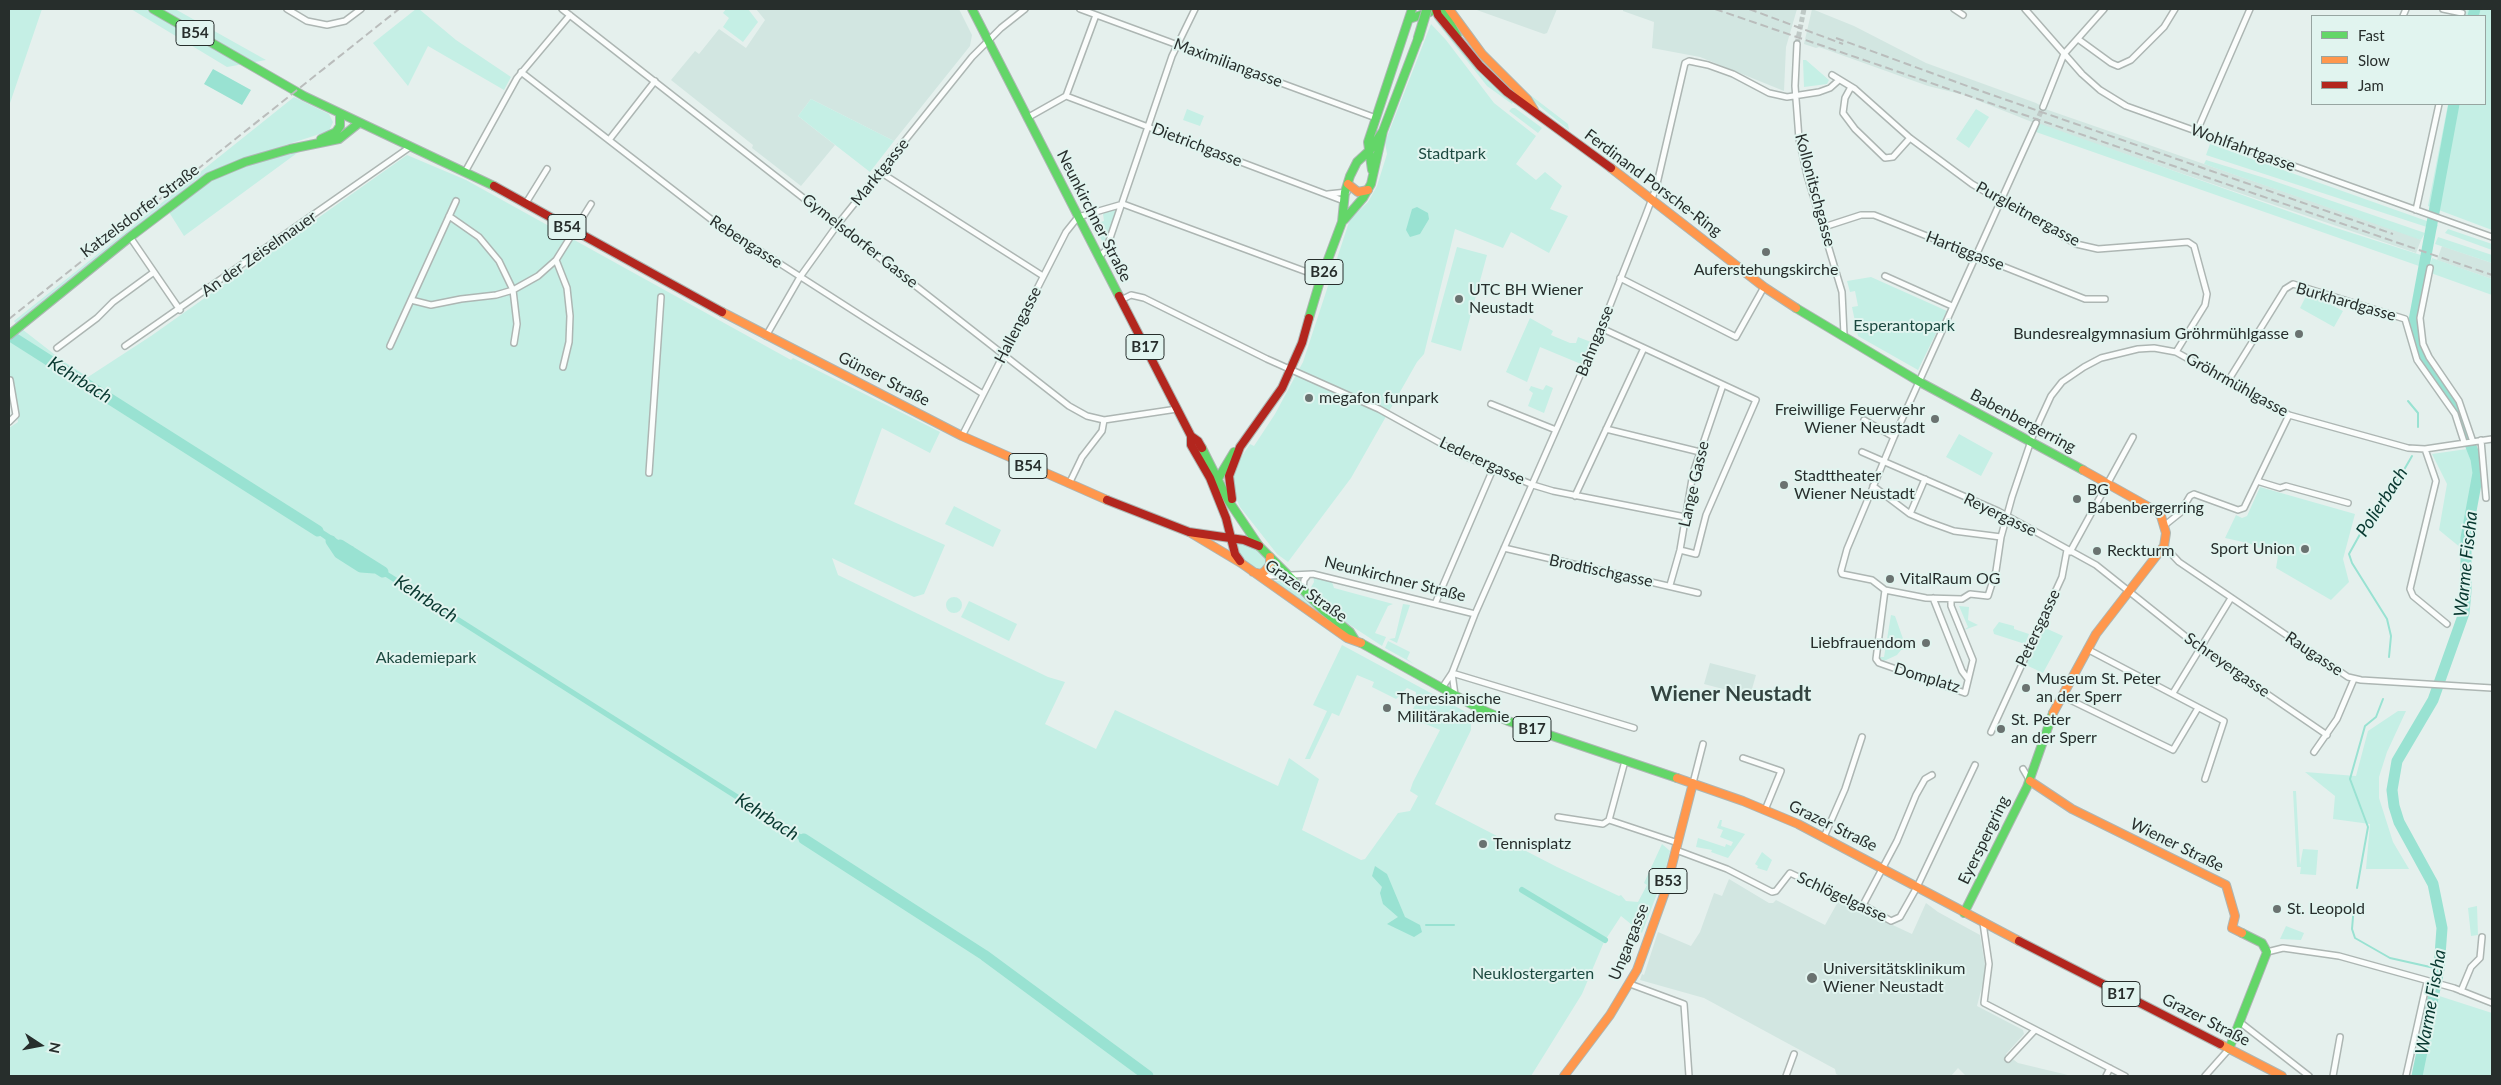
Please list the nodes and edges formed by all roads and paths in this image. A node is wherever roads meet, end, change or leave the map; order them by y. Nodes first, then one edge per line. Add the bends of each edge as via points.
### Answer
1 (152, 9) edge
2 (286, 9) edge
3 (361, 9) edge
4 (562, 9) edge
5 (972, 9) edge
6 (1026, 9) edge
7 (1080, 9) edge
8 (1195, 9) edge
9 (1412, 9) edge
10 (1427, 9) edge
11 (1449, 9) edge
12 (1954, 9) edge
13 (2025, 9) edge
14 (2104, 9) edge
15 (2175, 9) edge
16 (2250, 9) edge
17 (2443, 9) edge
18 (1437, 11) edge
19 (2462, 13) edge
20 (570, 15) junction
21 (1096, 15) junction
22 (1963, 15) dead end
23 (1409, 20) junction
24 (2078, 38) junction
25 (988, 40) junction
26 (1178, 44) junction
27 (1797, 44) tunnel mouth
28 (2064, 54) junction
29 (521, 72) junction
30 (1832, 76) dead end
31 (1839, 80) junction
32 (655, 81) junction
33 (1851, 87) junction
34 (1066, 96) junction
35 (1795, 96) junction
36 (2439, 105) edge
37 (2043, 107) tunnel mouth
38 (340, 114) junction
39 (1538, 116) junction
40 (1027, 118) junction
41 (1376, 118) junction
42 (359, 123) junction
43 (2036, 123) tunnel mouth
44 (1149, 127) junction
45 (1383, 131) junction
46 (2197, 131) junction
47 (1910, 138) junction
48 (609, 140) junction
49 (308, 145) junction
50 (410, 147) junction
51 (1370, 150) junction
52 (546, 169) dead end
53 (465, 172) junction
54 (880, 172) junction
55 (1374, 174) junction
56 (1368, 190) junction
57 (1348, 192) junction
58 (1328, 194) junction
59 (1652, 199) junction
60 (2002, 200) junction
61 (456, 201) dead end
62 (526, 204) junction
63 (591, 204) dead end
64 (1123, 204) junction
65 (2416, 210) junction
66 (449, 216) junction
67 (1078, 217) junction
68 (1342, 222) junction
69 (838, 224) junction
70 (1824, 227) junction
71 (575, 232) junction
72 (130, 237) junction
73 (2492, 237) edge
74 (1976, 255) junction
75 (1099, 257) junction
76 (556, 260) junction
77 (2430, 268) dead end
78 (154, 272) junction
79 (1307, 272) dead end
80 (1043, 276) junction
81 (1886, 276) dead end
82 (800, 277) junction
83 (1620, 278) junction
84 (1764, 287) junction
85 (513, 290) junction
86 (661, 297) dead end
87 (2105, 299) dead end
88 (411, 300) junction
89 (1120, 300) junction
90 (1952, 306) junction
91 (180, 310) junction
92 (1602, 328) junction
93 (13, 331) edge
94 (1844, 335) junction
95 (766, 336) junction
96 (514, 343) dead end
97 (125, 346) dead end
98 (390, 346) dead end
99 (57, 348) dead end
100 (1644, 348) junction
101 (2176, 352) junction
102 (1003, 353) junction
103 (563, 368) dead end
104 (1291, 370) junction
105 (10, 380) edge
106 (1918, 381) junction
107 (2228, 381) junction
108 (1723, 385) junction
109 (983, 394) junction
110 (1491, 404) dead end
111 (1177, 409) junction
112 (2289, 415) junction
113 (1104, 420) junction
114 (1864, 420) dead end
115 (9, 422) edge
116 (1556, 430) junction
117 (1606, 430) junction
118 (962, 436) junction
119 (1191, 436) junction
120 (1894, 437) junction
121 (2133, 437) dead end
122 (2492, 439) edge
123 (2481, 440) junction
124 (2464, 442) junction
125 (2473, 442) junction
126 (2031, 443) junction
127 (1237, 449) junction
128 (2425, 449) junction
129 (1700, 452) junction
130 (1862, 452) dead end
131 (1207, 457) junction
132 (1883, 462) junction
133 (1494, 470) junction
134 (649, 474) dead end
135 (1229, 476) junction
136 (1214, 478) junction
137 (1925, 479) junction
138 (2257, 481) junction
139 (1069, 484) junction
140 (2109, 484) junction
141 (1533, 485) junction
142 (1874, 486) junction
143 (1575, 496) junction
144 (2486, 498) dead end
145 (2348, 503) dead end
146 (1232, 505) junction
147 (1910, 514) junction
148 (1685, 517) junction
149 (2007, 517) junction
150 (1226, 518) junction
151 (2165, 525) junction
152 (1189, 532) junction
153 (1210, 535) junction
154 (2001, 537) junction
155 (1231, 539) junction
156 (1259, 546) junction
157 (2164, 546) junction
158 (1504, 548) junction
159 (1680, 550) junction
160 (2068, 551) junction
161 (1270, 557) junction
162 (1241, 563) junction
163 (1257, 573) junction
164 (1288, 575) junction
165 (1308, 575) junction
166 (1670, 585) junction
167 (1304, 590) junction
168 (1885, 590) junction
169 (1698, 593) dead end
170 (2129, 593) junction
171 (1933, 598) junction
172 (2231, 598) junction
173 (1951, 599) junction
174 (1435, 604) junction
175 (1475, 614) junction
176 (2447, 624) dead end
177 (1355, 640) junction
178 (2200, 648) junction
179 (2087, 649) junction
180 (1452, 673) junction
181 (1968, 679) junction
182 (2354, 679) junction
183 (2492, 688) edge
184 (1442, 689) junction
185 (2173, 693) junction
186 (1455, 696) junction
187 (2062, 696) junction
188 (2198, 708) junction
189 (1634, 728) dead end
190 (1990, 732) dead end
191 (2327, 735) junction
192 (1862, 738) dead end
193 (1703, 744) dead end
194 (2314, 752) dead end
195 (1743, 758) dead end
196 (1624, 761) junction
197 (1975, 765) dead end
198 (2023, 769) dead end
199 (1932, 775) dead end
200 (2205, 779) dead end
201 (2030, 781) junction
202 (1693, 784) junction
203 (1765, 810) junction
204 (1558, 817) dead end
205 (1609, 820) junction
206 (1824, 837) junction
207 (1677, 846) junction
208 (1883, 868) junction
209 (1917, 887) junction
210 (1863, 904) junction
211 (1964, 913) junction
212 (1983, 922) junction
213 (2482, 937) dead end
214 (2267, 952) junction
215 (2430, 982) junction
216 (1630, 984) junction
217 (2461, 991) junction
218 (2492, 1003) edge
219 (2242, 1023) junction
220 (2034, 1030) junction
221 (2340, 1037) dead end
222 (2229, 1048) junction
223 (1794, 1054) dead end
224 (2008, 1059) dead end
225 (2110, 1068) junction
226 (1564, 1076) edge
227 (1689, 1076) edge
228 (1786, 1076) edge
229 (2106, 1076) edge
230 (2125, 1076) edge
231 (2204, 1076) edge
232 (2282, 1076) edge
233 (2308, 1076) edge
234 (2333, 1076) edge
235 (2406, 1076) edge

1 - 38 main road, B54
2 - 3 street via 307,21 327,25 344,21
4 - 20 street, Gymelsdorfer Gasse
5 - 25 main road, Neunkirchner Straße / B17
6 - 25 street, Marktgasse
7 - 21 street, Maximiliangasse
8 - 26 street
9 - 23 main road
10 - 45 main road, B26, bridge
11 - 39 main road via 1482,54 1527,99
12 - 22 street
13 - 28 street, Wohlfahrtgasse
14 - 24 street
15 - 24 street via 2164,26 2131,60 2118,66
16 - 46 street
17 - 19 street
18 - 23 main road
18 - 39 main road, Ferdinand Porsche-Ring via 1493,80
20 - 29 street
20 - 32 street, Gymelsdorfer Gasse
21 - 26 street, Maximiliangasse
21 - 34 street
23 - 41 main road
24 - 28 street
25 - 40 main road, Neunkirchner Straße / B17
25 - 54 street, Marktgasse
26 - 41 street, Maximiliangasse
26 - 44 street
27 - 35 street, Kollonitschgasse
28 - 37 street
28 - 46 street, Wohlfahrtgasse via 2082,74 2111,97 2142,113
29 - 48 street, Rebengasse
29 - 53 street
30 - 31 street, Purgleitnergasse
31 - 33 street, Purgleitnergasse
31 - 35 street via 1824,90
32 - 48 street
32 - 69 street, Gymelsdorfer Gasse
33 - 47 street, Purgleitnergasse
33 - 47 street via 1843,113 1885,158 1893,157
34 - 40 street
34 - 44 street, Dietrichgasse
35 - 59 street, Bahngasse via 1768,93 1733,74 1690,61 1685,63
35 - 70 street, Kollonitschgasse via 1799,139
36 - 65 street
38 - 42 main road, B54
38 - 49 main road, Katzelsdorfer Straße via 340,126 336,132
39 - 59 main road, Ferdinand Porsche-Ring
40 - 67 main road, Neunkirchner Straße / B17
41 - 51 main road via 1368,142
42 - 49 main road, Katzelsdorfer Straße via 338,139
42 - 50 main road, B54
43 - 60 street
44 - 58 street, Dietrichgasse
44 - 64 street
45 - 51 main road, B26
45 - 55 main road, B26
46 - 65 street, Wohlfahrtgasse
47 - 60 street, Purgleitnergasse via 1972,184
48 - 82 street, Rebengasse via 699,210
49 - 72 main road, Katzelsdorfer Straße via 245,162 209,177
50 - 53 main road, B54
50 - 91 street, An der Zeiselmauer
51 - 55 main road
51 - 57 main road, B26 via 1353,168
52 - 62 street
53 - 62 main road, Günser Straße / B54
54 - 69 street, Marktgasse
54 - 80 street
55 - 56 main road, B26
56 - 57 main road
56 - 68 main road, B26
57 - 58 street, Dietrichgasse
57 - 58 street, Dietrichgasse
57 - 68 main road, B26
59 - 83 street, Bahngasse
59 - 84 main road, Ferdinand Porsche-Ring
60 - 74 street
60 - 101 street, Purgleitnergasse via 2076,244 2098,250 2188,242 2194,246 2207,294 2205,305
61 - 66 street
62 - 71 main road, Günser Straße / B54
63 - 71 street
64 - 67 street
64 - 75 street via 1106,250
64 - 79 street
65 - 73 street, Wohlfahrtgasse
66 - 85 street via 479,237 499,260
66 - 88 street
67 - 75 main road, Neunkirchner Straße / B17
67 - 80 street, Hallengasse
68 - 104 main road, B26
69 - 82 street, Marktgasse
69 - 102 street, Gymelsdorfer Gasse
70 - 74 street, Hartiggasse via 1868,213
70 - 94 street, Kollonitschgasse via 1842,292
71 - 76 street
71 - 95 main road, Günser Straße / B54
72 - 78 street
72 - 93 main road, Katzelsdorfer Straße
74 - 87 street, Hartiggasse via 2085,300
74 - 90 street
75 - 89 main road, Neunkirchner Straße / B17
76 - 85 street via 538,276
76 - 103 street via 567,288 570,316
77 - 125 street via 2420,318 2423,344 2459,401
78 - 91 street
78 - 99 street
80 - 102 street, Hallengasse
81 - 90 street
82 - 95 street, Marktgasse
82 - 109 street, Rebengasse
83 - 84 street via 1736,337
83 - 92 street, Bahngasse
84 - 94 main road, Ferdinand Porsche-Ring via 1814,320
85 - 88 street via 431,305
85 - 96 street via 517,324
86 - 134 street
88 - 98 street
89 - 104 street, Lederergasse via 1134,295 1144,298
89 - 111 main road, Neunkirchner Straße / B17
90 - 106 street
91 - 97 street, An der Zeiselmauer
92 - 100 street
92 - 116 street, Bahngasse
94 - 106 main road, Babenbergerring
95 - 118 main road, Günser Straße / B54
100 - 108 street
100 - 117 street
101 - 107 street, Gröhrmühlgasse
101 - 126 street, Gröhrmühlgasse via 2138,349 2101,358 2068,376 2056,389
102 - 109 street, Hallengasse
102 - 113 street, Gymelsdorfer Gasse via 1069,406 1087,416
104 - 127 main road, B26 via 1282,388
104 - 133 street, Lederergasse via 1379,409
105 - 115 street via 16,415
106 - 120 street
106 - 126 main road, Babenbergerring
107 - 112 street, Gröhrmühlgasse
107 - 124 street, Burkhardgasse via 2285,289 2293,284 2405,319 2417,360 2455,414
108 - 129 street, Lange Gasse
108 - 159 street via 1756,400 1706,515 1696,554
109 - 118 street, Hallengasse
110 - 116 street
111 - 113 street, Gymelsdorfer Gasse
111 - 119 main road, Neunkirchner Straße / B17
112 - 128 street, Gröhrmühlgasse via 2408,448
112 - 138 street
113 - 139 street via 1102,431 1082,457
114 - 120 street
116 - 141 street, Bahngasse
117 - 129 street
117 - 143 street
118 - 139 main road, Günser Straße / B54
119 - 131 main road, Neunkirchner Straße / B17 via 1198,441
119 - 136 main road, Neunkirchner Straße / B17 via 1191,445
120 - 132 street
121 - 140 street, Petersgasse
122 - 123 street, Gröhrmühlgasse
123 - 125 street, Gröhrmühlgasse
123 - 144 street
124 - 125 street, Gröhrmühlgasse
124 - 128 street, Gröhrmühlgasse
126 - 140 main road, Babenbergerring
126 - 149 street, Gröhrmühlgasse
127 - 131 main road via 1223,460
127 - 135 main road, B26
127 - 136 main road, B26
128 - 176 street via 2436,481 2410,590
129 - 148 street, Lange Gasse
130 - 132 street, Reyergasse
131 - 136 main road, Neunkirchner Straße / B17
132 - 137 street, Reyergasse
132 - 142 street
133 - 141 street, Lederergasse
133 - 174 street
135 - 136 main road
135 - 146 main road, B26
136 - 146 main road, Neunkirchner Straße / B17
136 - 150 main road, B26
137 - 147 street
137 - 149 street, Reyergasse
138 - 145 street
138 - 151 street via 2244,508 2238,510 2194,494 2180,513
139 - 152 main road, Günser Straße / B54
140 - 151 main road, Babenbergerring via 2156,511
140 - 160 street, Petersgasse
141 - 143 street, Lederergasse
141 - 158 street, Bahngasse
142 - 147 street
142 - 168 street via 1847,549 1841,573 1872,580
143 - 148 street, Lederergasse
146 - 156 main road, Neunkirchner Straße / B17
147 - 154 street via 1954,531
148 - 159 street, Lange Gasse
149 - 154 street, Gröhrmühlgasse
149 - 160 street, Reyergasse
150 - 153 main road via 1219,531
150 - 155 main road
151 - 157 main road
152 - 153 main road, B54
152 - 162 main road, B54
153 - 155 main road, B54
154 - 173 street, Gröhrmühlgasse via 1988,596 1970,594 1962,599
155 - 156 main road
155 - 162 main road
156 - 161 main road, Grazer Straße / B17
157 - 170 main road, Eyerspergring
157 - 172 street, Raugasse via 2179,562
158 - 166 street, Brodtischgasse via 1586,569
158 - 175 street, Bahngasse
159 - 166 street, Lange Gasse
160 - 170 street, Reyergasse via 2096,565
160 - 190 street, Petersgasse via 2062,577
161 - 163 main road via 1270,565
161 - 164 main road, Grazer Straße / B17
162 - 163 main road, Grazer Straße / B17
163 - 164 street, Neunkirchner Straße
163 - 177 main road, Grazer Straße / B17 via 1343,636
164 - 165 street, Neunkirchner Straße
164 - 167 main road, Grazer Straße / B17
165 - 167 street, Neunkirchner Straße via 1304,580
165 - 174 street, Neunkirchner Straße
166 - 169 street, Brodtischgasse
167 - 177 main road, Grazer Straße / B17
168 - 171 street
168 - 181 street, Domplatz via 1876,659 1879,663 1965,693
170 - 178 street, Schreyergasse
170 - 179 main road, Eyerspergring
171 - 173 street
171 - 181 street
172 - 178 street
172 - 182 street, Raugasse
173 - 181 street, Domplatz via 1973,660
174 - 175 street, Neunkirchner Straße
175 - 180 street, Bahngasse
177 - 184 main road, Grazer Straße / B17
178 - 185 street
178 - 191 street, Schreyergasse
179 - 185 street
179 - 187 main road, Eyerspergring
180 - 184 street, Bahngasse
180 - 186 street
180 - 189 street
182 - 183 street, Raugasse
182 - 191 street
184 - 186 main road, Grazer Straße / B17
185 - 188 street
186 - 196 main road, Grazer Straße / B17 via 1508,721
187 - 188 street via 2173,750
187 - 201 main road, Eyerspergring
188 - 200 street via 2224,721
191 - 194 street
192 - 206 street
193 - 202 street, Ungargasse
195 - 203 street via 1781,771
196 - 202 main road, Grazer Straße / B17
196 - 205 street
197 - 209 street
198 - 201 street, Wiener Straße
199 - 208 street via 1925,779 1916,795
201 - 211 main road, Eyerspergring
201 - 214 main road, Wiener Straße via 2084,815 2226,885 2235,916 2232,928 2262,943
202 - 203 main road, Grazer Straße / B17
202 - 207 main road, Ungargasse / B53
203 - 206 main road, Grazer Straße / B17
204 - 205 street via 1603,824
205 - 207 street
206 - 208 main road, Grazer Straße / B17
207 - 210 street, Schlögelgasse via 1772,892 1790,873 1858,905
207 - 216 main road, Ungargasse / B53 via 1659,910
208 - 209 main road, Grazer Straße / B17
208 - 210 street
209 - 210 street, Schlögelgasse via 1900,917 1891,921
209 - 211 main road, Grazer Straße / B17
211 - 212 main road, Grazer Straße / B17
212 - 220 street via 1989,964 1984,1003
212 - 222 main road, Grazer Straße / B17
213 - 217 street via 2480,958 2471,967
214 - 215 street via 2283,948 2339,956
214 - 219 main road
215 - 217 street
215 - 235 street
216 - 226 main road, Ungargasse / B53
216 - 227 street via 1684,1004
217 - 218 street
219 - 222 main road
219 - 233 street
220 - 224 street
220 - 225 street
221 - 234 street
222 - 231 street
222 - 232 main road, Grazer Straße / B17
223 - 228 street
225 - 229 street
225 - 230 street

